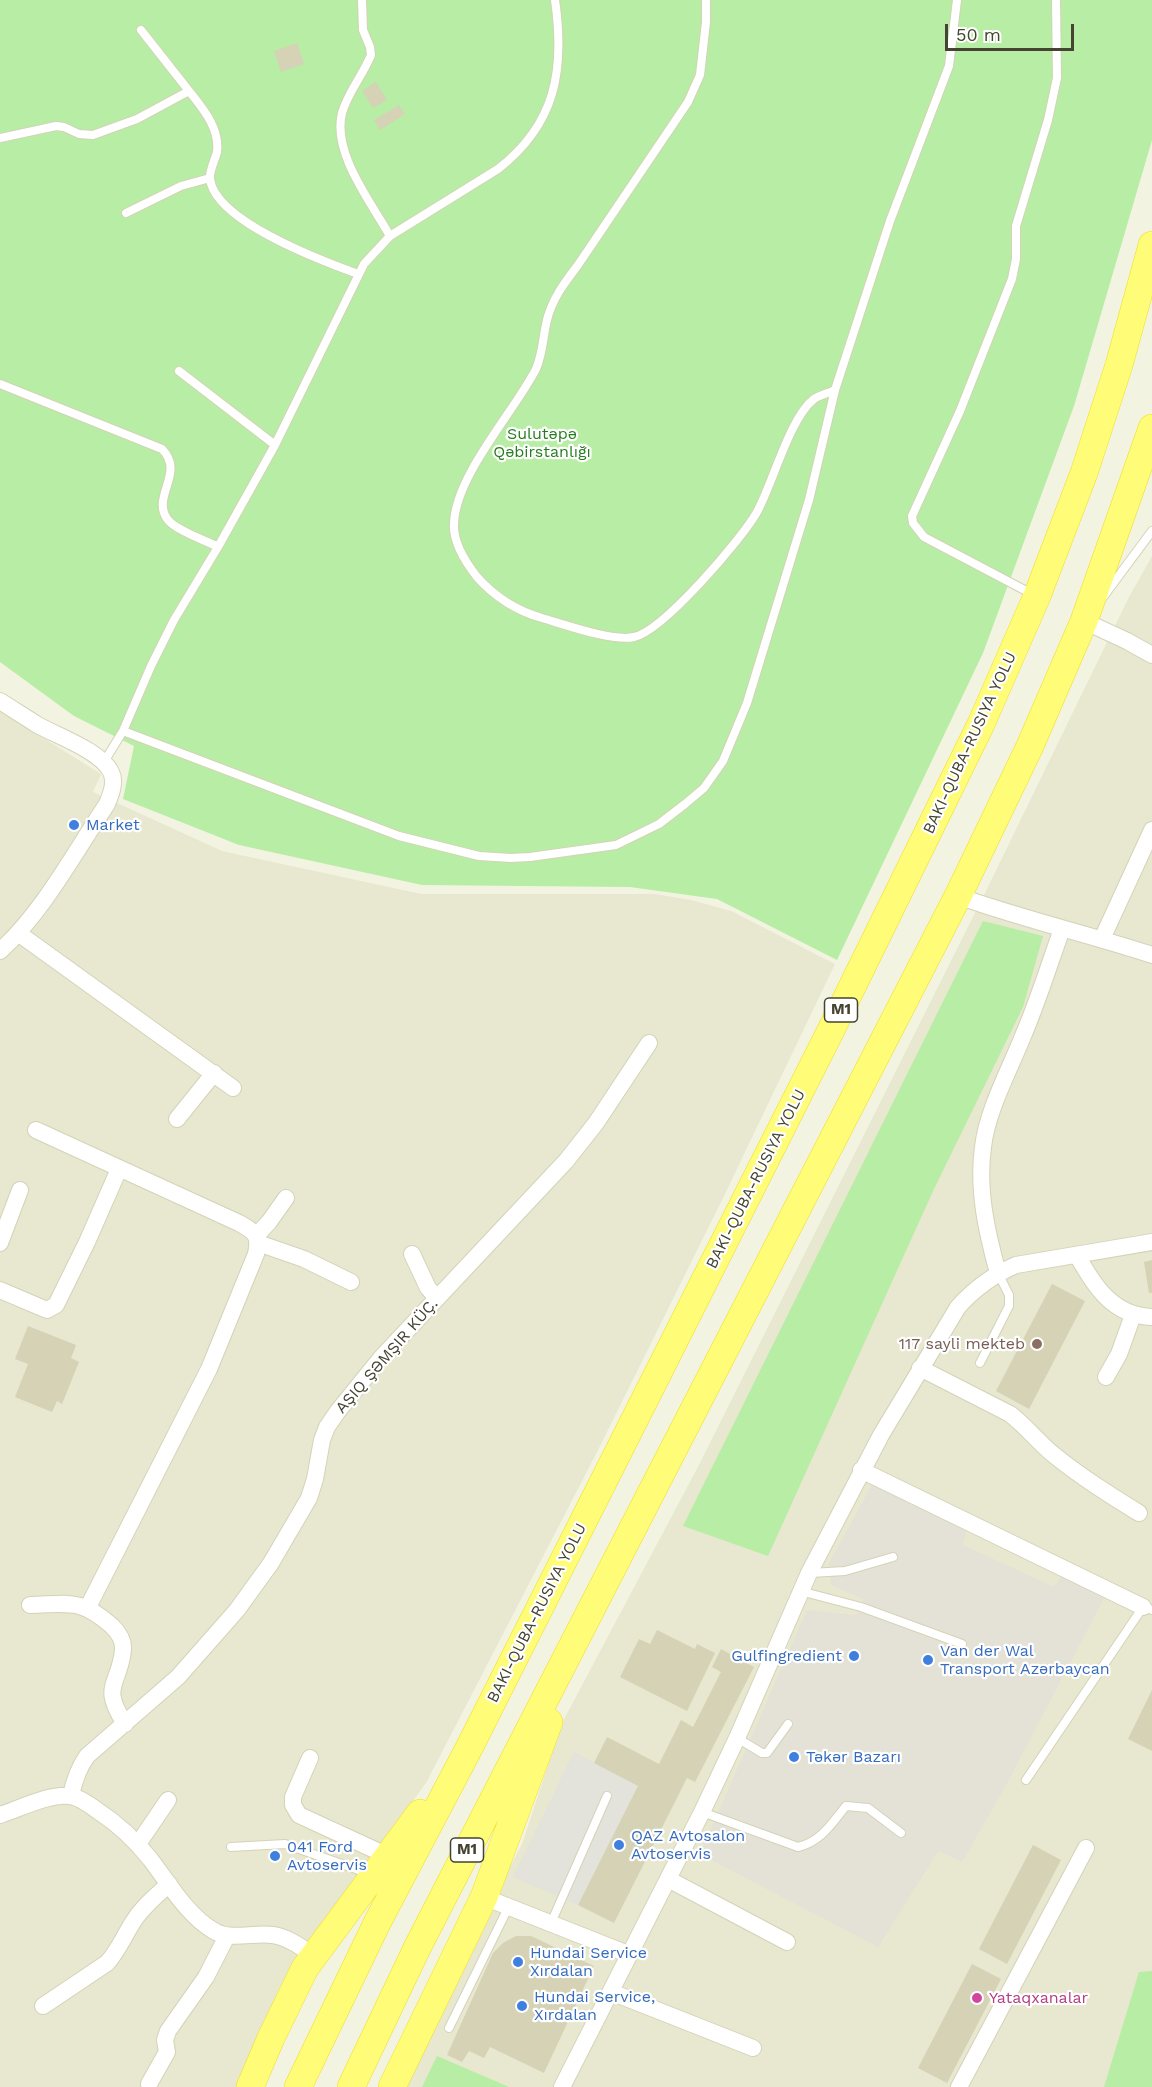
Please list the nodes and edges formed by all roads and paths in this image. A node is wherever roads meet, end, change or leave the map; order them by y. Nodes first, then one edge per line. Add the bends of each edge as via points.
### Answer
1 (362, 0) edge
2 (555, 0) edge
3 (706, 0) edge
4 (957, 0) edge
5 (1056, 0) edge
6 (141, 30) dead end
7 (189, 91) junction
8 (0, 138) edge
9 (210, 178) junction
10 (126, 213) dead end
11 (390, 236) junction
12 (1152, 245) edge
13 (358, 274) junction
14 (179, 371) dead end
15 (0, 384) edge
16 (835, 390) junction
17 (1152, 428) edge
18 (275, 444) junction
19 (1152, 531) edge
20 (218, 547) junction
21 (1037, 596) junction
22 (1084, 621) junction
23 (1152, 655) edge
24 (0, 701) edge
25 (123, 731) junction
26 (104, 762) junction
27 (1152, 830) edge
28 (958, 896) junction
29 (1062, 929) junction
30 (18, 933) junction
31 (1102, 939) junction
32 (0, 951) edge
33 (1152, 955) edge
34 (649, 1043) dead end
35 (214, 1073) junction
36 (233, 1088) dead end
37 (177, 1119) dead end
38 (36, 1130) dead end
39 (119, 1169) junction
40 (20, 1190) dead end
41 (286, 1198) dead end
42 (257, 1240) junction
43 (1152, 1242) edge
44 (0, 1243) edge
45 (412, 1254) dead end
46 (1077, 1255) junction
47 (998, 1273) junction
48 (351, 1282) dead end
49 (0, 1290) edge
50 (437, 1299) junction
51 (1133, 1315) junction
52 (1152, 1317) edge
53 (980, 1363) dead end
54 (920, 1368) junction
55 (1106, 1377) dead end
56 (861, 1470) junction
57 (1139, 1513) dead end
58 (893, 1557) dead end
59 (809, 1573) junction
60 (800, 1591) junction
61 (30, 1605) dead end
62 (88, 1608) junction
63 (1148, 1609) edge
64 (587, 1616) junction
65 (962, 1644) dead end
66 (125, 1724) junction
67 (788, 1724) dead end
68 (737, 1738) junction
69 (468, 1750) junction
70 (310, 1758) dead end
71 (1026, 1780) dead end
72 (71, 1796) junction
73 (607, 1796) dead end
74 (168, 1800) dead end
75 (702, 1812) junction
76 (0, 1815) edge
77 (901, 1833) dead end
78 (138, 1844) junction
79 (231, 1847) dead end
80 (1086, 1848) dead end
81 (380, 1866) junction
82 (668, 1879) junction
83 (169, 1884) junction
84 (497, 1902) junction
85 (551, 1923) junction
86 (227, 1936) junction
87 (787, 1942) dead end
88 (313, 1954) junction
89 (628, 1954) junction
90 (611, 1992) junction
91 (43, 2006) dead end
92 (449, 2028) dead end
93 (753, 2048) dead end
94 (149, 2084) dead end
95 (250, 2087) edge
96 (298, 2087) edge
97 (351, 2087) edge
98 (392, 2087) edge
99 (562, 2087) edge
100 (959, 2087) edge

1 - 11 lane via 363,30 371,55 339,127 347,162
2 - 11 lane via 558,67 553,97 538,126 514,157 498,170
3 - 16 lane via 700,75 688,102 558,291 536,368 457,502 457,542 484,585 532,615 624,638 644,634 676,608 746,529 803,411 814,399
4 - 16 lane via 943,84 890,221
5 - 21 lane via 1057,78 1016,226 1012,279 960,411 912,516 924,537
6 - 7 lane
7 - 8 lane via 93,135 56,126
7 - 9 lane via 216,131 218,144
9 - 10 lane via 181,186
9 - 13 lane via 216,195 232,212 279,241
11 - 13 lane
12 - 21 highway, M1 via 1119,365
13 - 18 lane
14 - 18 lane
15 - 20 lane via 162,449 172,466 163,511 176,526
16 - 25 lane via 806,511 747,702 723,760 704,788 659,824 635,837 601,848 530,857 479,856 399,836
17 - 22 highway, M1
18 - 20 lane
19 - 22 lane
20 - 25 lane via 174,620
21 - 69 highway, M1 via 910,872
22 - 23 street
22 - 28 highway, M1
24 - 26 street
25 - 26 lane
26 - 30 street via 113,778 107,804
27 - 31 street
28 - 29 street
28 - 64 highway, M1
29 - 31 street
29 - 47 street via 986,1128 982,1149 983,1204
30 - 32 street
30 - 35 street
31 - 33 street
34 - 50 street via 566,1161
35 - 36 street
35 - 37 street
38 - 39 street
39 - 42 street via 239,1223
39 - 49 street via 56,1305 47,1310
40 - 44 street
41 - 42 street
42 - 48 street
42 - 62 street via 256,1254 209,1370
43 - 46 street
45 - 50 street
46 - 47 street via 1016,1265
46 - 51 street via 1103,1296
47 - 53 lane via 1009,1295 1009,1306
47 - 54 street via 958,1307
50 - 66 street via 381,1358 327,1427 309,1498 257,1585 178,1677
51 - 52 street
51 - 55 street
54 - 56 street
54 - 57 street via 1010,1414 1055,1456
56 - 59 street
56 - 63 street
58 - 59 lane via 845,1571
59 - 60 street
60 - 65 lane via 861,1607
60 - 68 street
61 - 62 street via 74,1604
62 - 66 street via 117,1631 122,1640 123,1651 111,1692 114,1707
63 - 71 lane
64 - 84 highway
64 - 97 highway, M1 via 417,1948
66 - 72 street via 87,1756 74,1779
67 - 68 lane via 767,1753 762,1754
68 - 75 street
69 - 81 highway
69 - 96 highway, M1 via 377,1923
70 - 81 street via 293,1805 300,1815
72 - 76 street via 44,1799
72 - 78 street via 104,1815
73 - 85 lane
74 - 78 street
75 - 77 lane via 798,1847 822,1835 846,1806 868,1808
75 - 82 street
78 - 83 street
79 - 81 lane via 294,1846
80 - 100 street
81 - 88 highway
82 - 87 street
82 - 89 street
83 - 86 street via 204,1924
83 - 91 street via 138,1914 107,1963
84 - 85 street
84 - 92 lane
84 - 98 highway
85 - 89 street
86 - 88 street via 282,1937
86 - 94 street via 206,1977 168,2031 167,2052
88 - 95 highway
89 - 90 street
90 - 93 street
90 - 99 street

